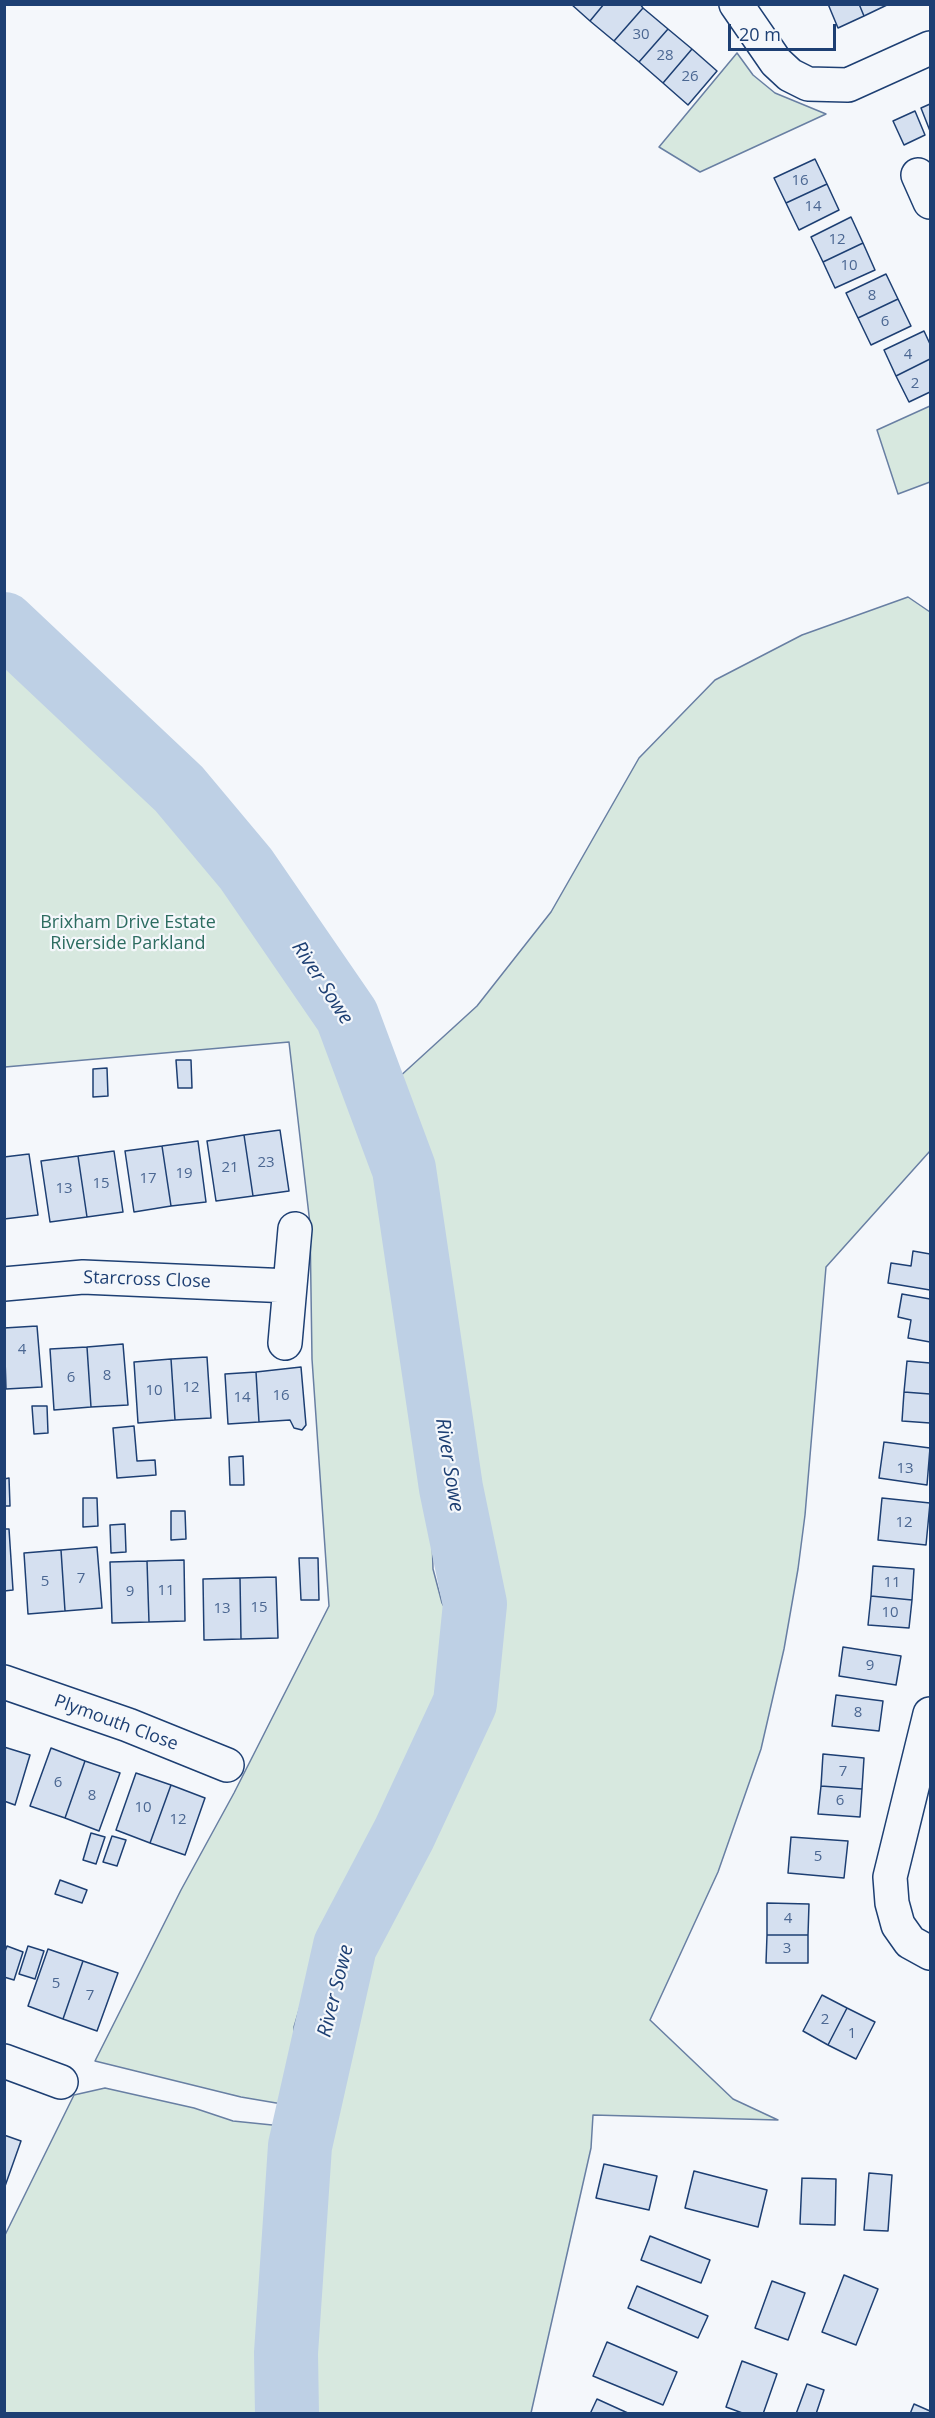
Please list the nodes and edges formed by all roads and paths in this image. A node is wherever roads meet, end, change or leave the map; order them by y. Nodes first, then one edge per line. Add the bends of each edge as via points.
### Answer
1 (735, 4) edge
2 (930, 48) edge
3 (295, 1229) dead end
4 (4, 1284) edge
5 (290, 1286) junction
6 (285, 1343) dead end
7 (4, 1682) edge
8 (930, 1714) edge
9 (227, 1765) dead end
10 (920, 1948) edge
11 (4, 2061) edge
12 (61, 2082) dead end

1 - 2 street via 776,62 808,84 848,86
3 - 5 street
4 - 5 street, Starcross Close via 83,1277
5 - 6 street
7 - 9 street, Plymouth Close
8 - 10 street via 890,1877 898,1925
11 - 12 street

